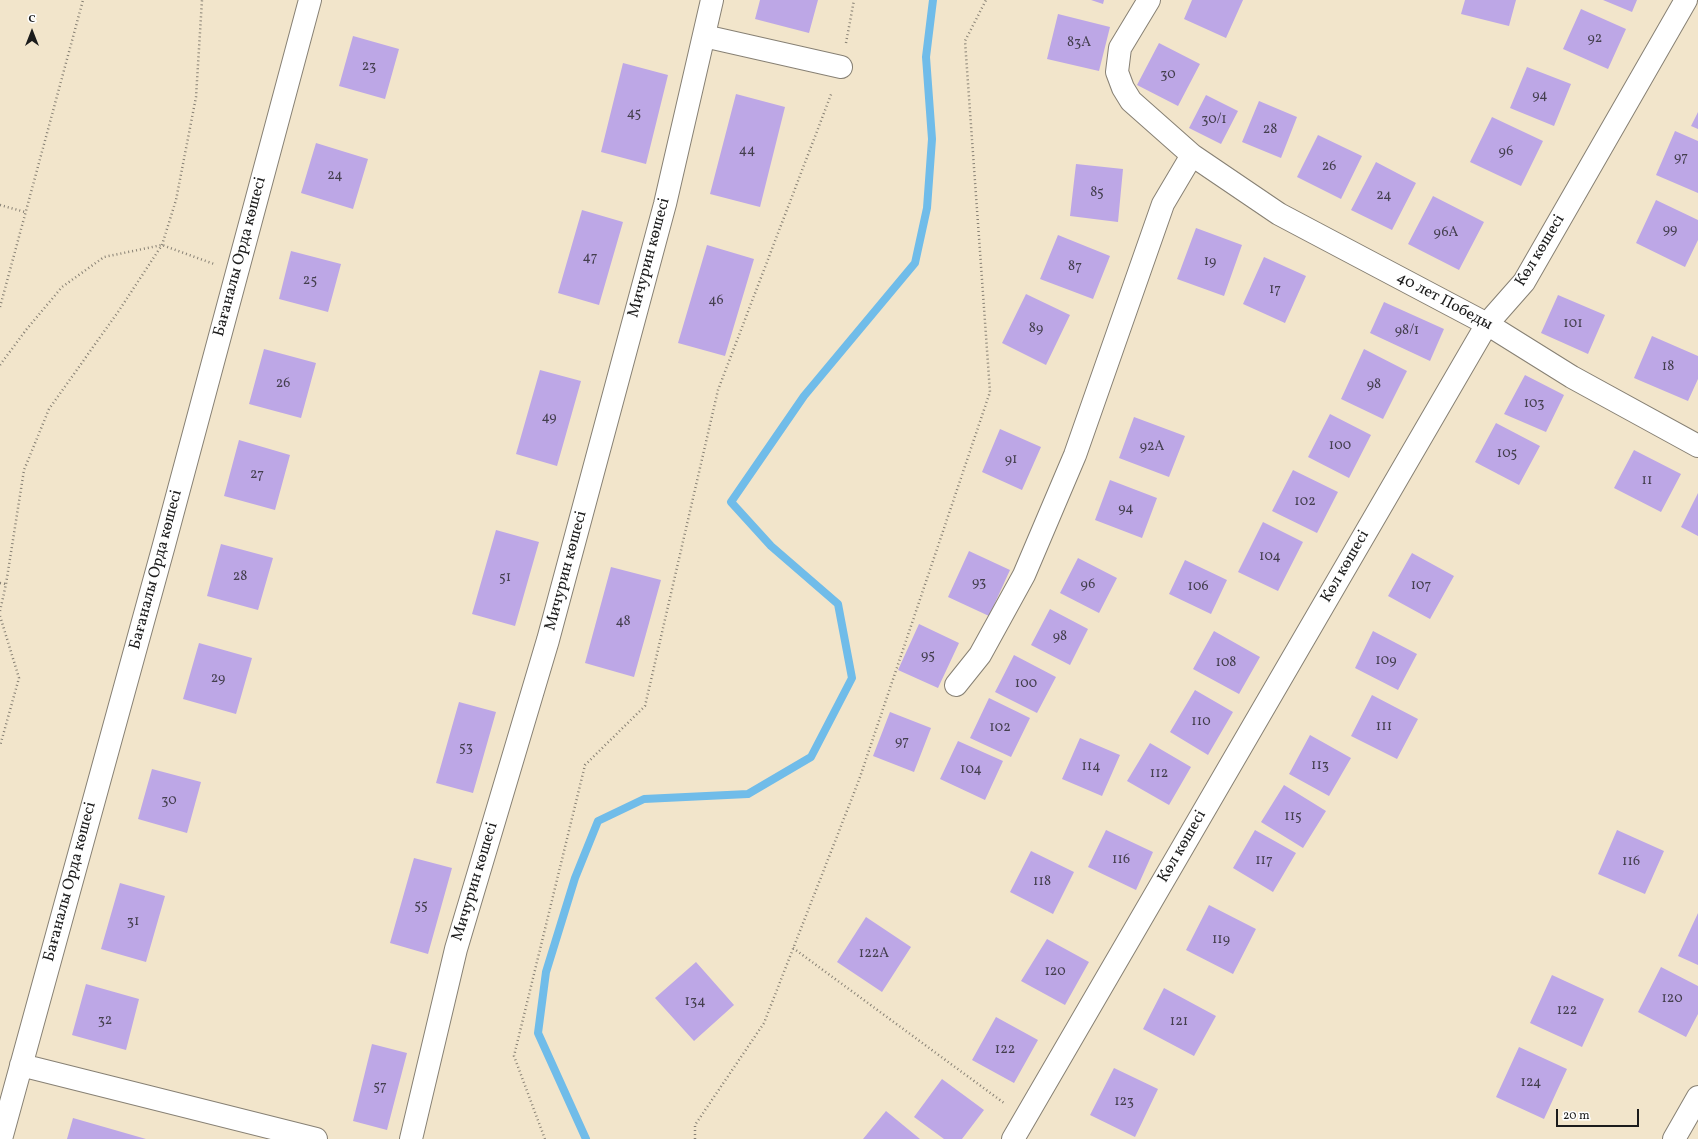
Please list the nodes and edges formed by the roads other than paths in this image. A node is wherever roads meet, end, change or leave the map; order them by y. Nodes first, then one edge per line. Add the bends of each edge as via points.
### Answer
1 (310, 0) edge
2 (712, 0) edge
3 (1149, 0) edge
4 (1686, 0) edge
5 (704, 36) junction
6 (842, 67) road end
7 (1192, 155) junction
8 (1487, 324) junction
9 (1698, 446) edge
10 (956, 685) dead end
11 (21, 1065) junction
12 (1698, 1097) edge
13 (291, 1136) edge
14 (1, 1139) edge
15 (316, 1139) edge
16 (411, 1139) edge
17 (1013, 1139) edge
18 (1674, 1139) edge

1 - 11 street, Бағаналы Орда көшесі
2 - 5 street, Мичурин көшесі
3 - 7 street, 40 лет Победы via 1120,48 1117,72 1131,101
4 - 8 street, Көл көшесі via 1524,282
5 - 6 street
5 - 16 street, Мичурин көшесі via 664,204 550,632 456,949
7 - 8 street, 40 лет Победы via 1279,214
7 - 10 street via 1163,204 1075,455 1024,575 980,655
8 - 9 street, 40 лет Победы via 1572,377
8 - 17 street, Көл көшесі
11 - 13 street
11 - 14 street, Бағаналы Орда көшесі
12 - 18 street
13 - 15 street

